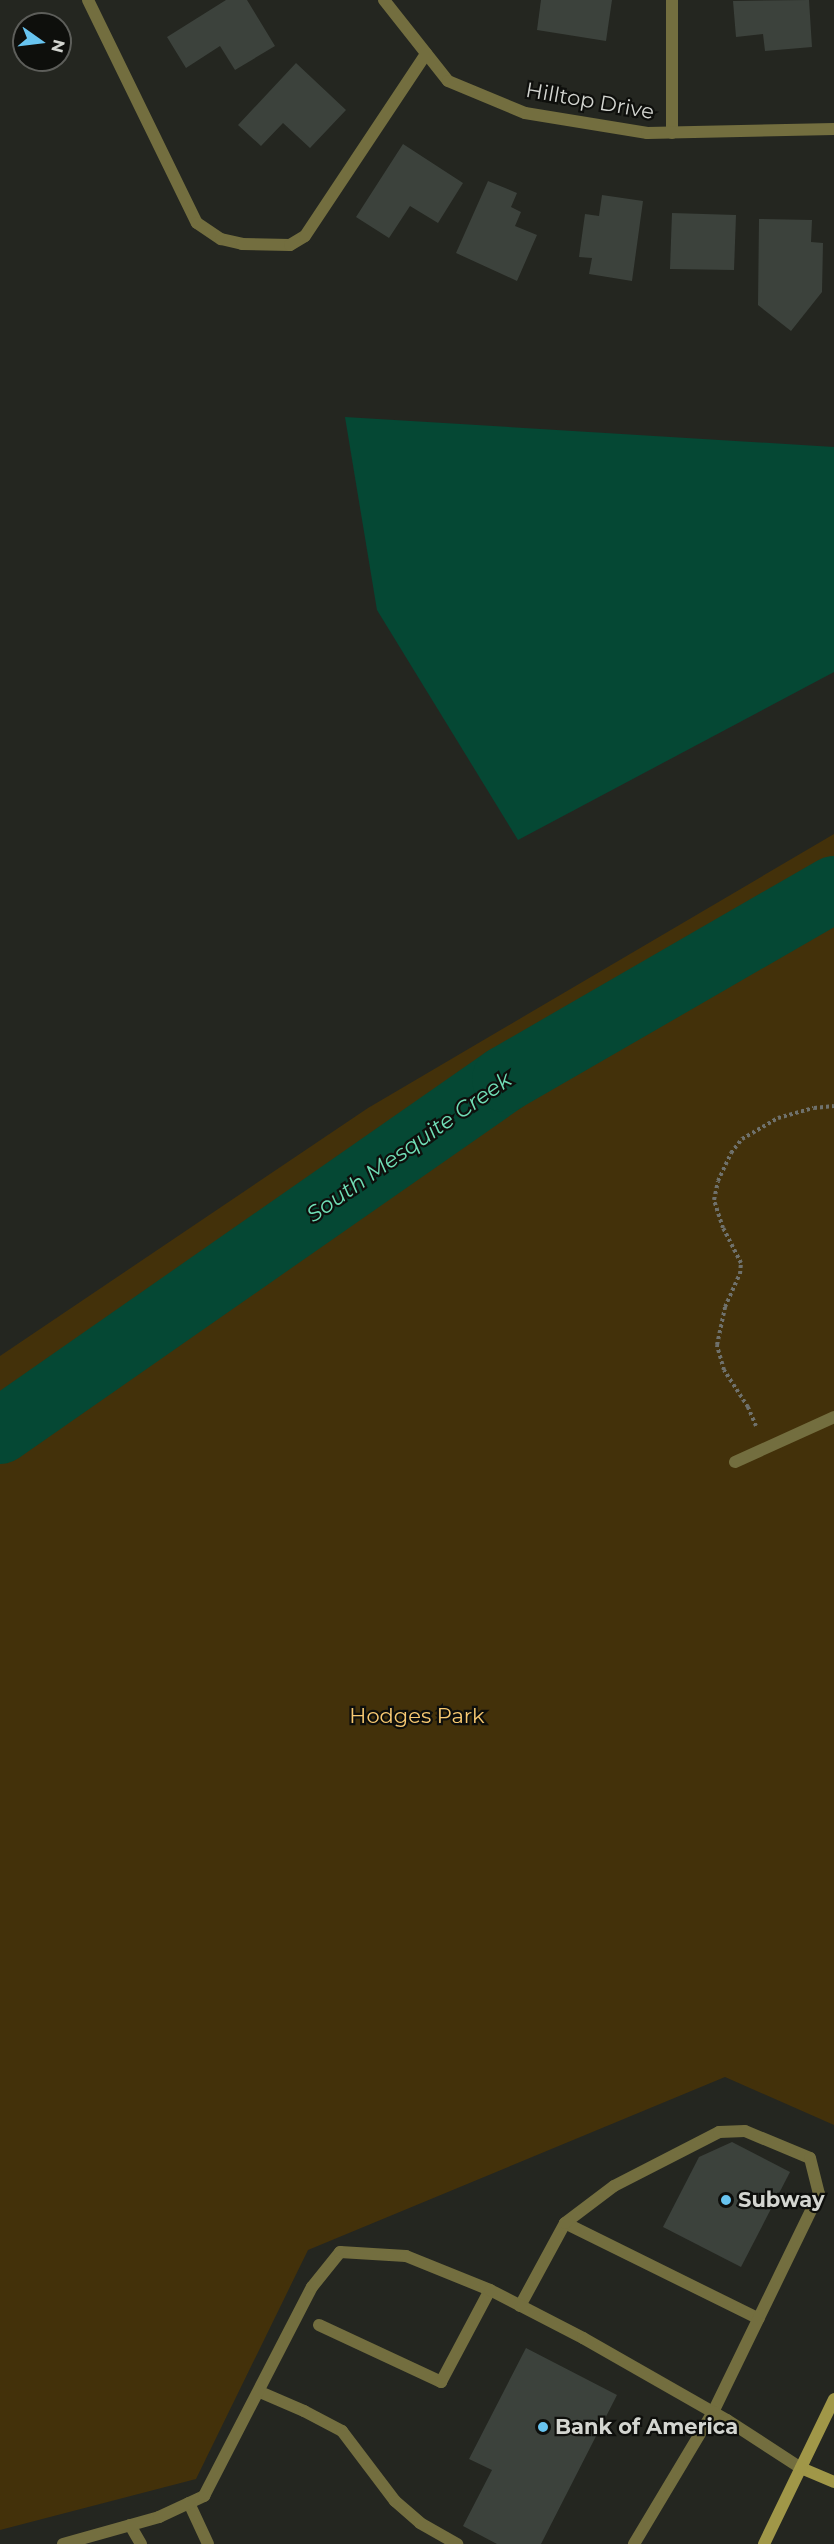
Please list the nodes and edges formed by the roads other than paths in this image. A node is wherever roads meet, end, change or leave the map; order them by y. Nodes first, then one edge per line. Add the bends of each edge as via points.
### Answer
1 (88, 0) edge
2 (384, 0) edge
3 (672, 0) edge
4 (426, 54) junction
5 (834, 129) edge
6 (672, 133) junction
7 (834, 1417) edge
8 (735, 1462) dead end
9 (565, 2223) junction
10 (490, 2290) junction
11 (520, 2306) junction
12 (759, 2319) junction
13 (318, 2325) dead end
14 (260, 2392) junction
15 (834, 2399) edge
16 (713, 2412) junction
17 (801, 2468) junction
18 (834, 2482) edge
19 (189, 2503) junction
20 (130, 2525) junction
21 (63, 2544) edge
22 (141, 2544) edge
23 (208, 2544) edge
24 (457, 2544) edge
25 (634, 2544) edge
26 (764, 2544) edge

1 - 4 street via 197,223 220,239 242,244 290,245 305,236
2 - 4 street, Hilltop Drive
3 - 6 street
4 - 6 street, Hilltop Drive via 448,81 525,113 647,134
5 - 6 street, Hilltop Drive
7 - 8 street
9 - 11 street
9 - 12 street
9 - 12 street via 614,2186 719,2132 745,2131 810,2158 819,2194
10 - 11 street
10 - 13 street via 441,2382
10 - 14 street via 406,2256 340,2252 312,2287
11 - 16 street via 583,2337
12 - 16 street
14 - 19 street via 204,2496
14 - 24 street via 342,2431 395,2501 420,2523
15 - 17 main road
16 - 17 street
16 - 25 street
17 - 18 main road
17 - 26 main road
19 - 20 street
19 - 23 street
20 - 21 street
20 - 22 street

